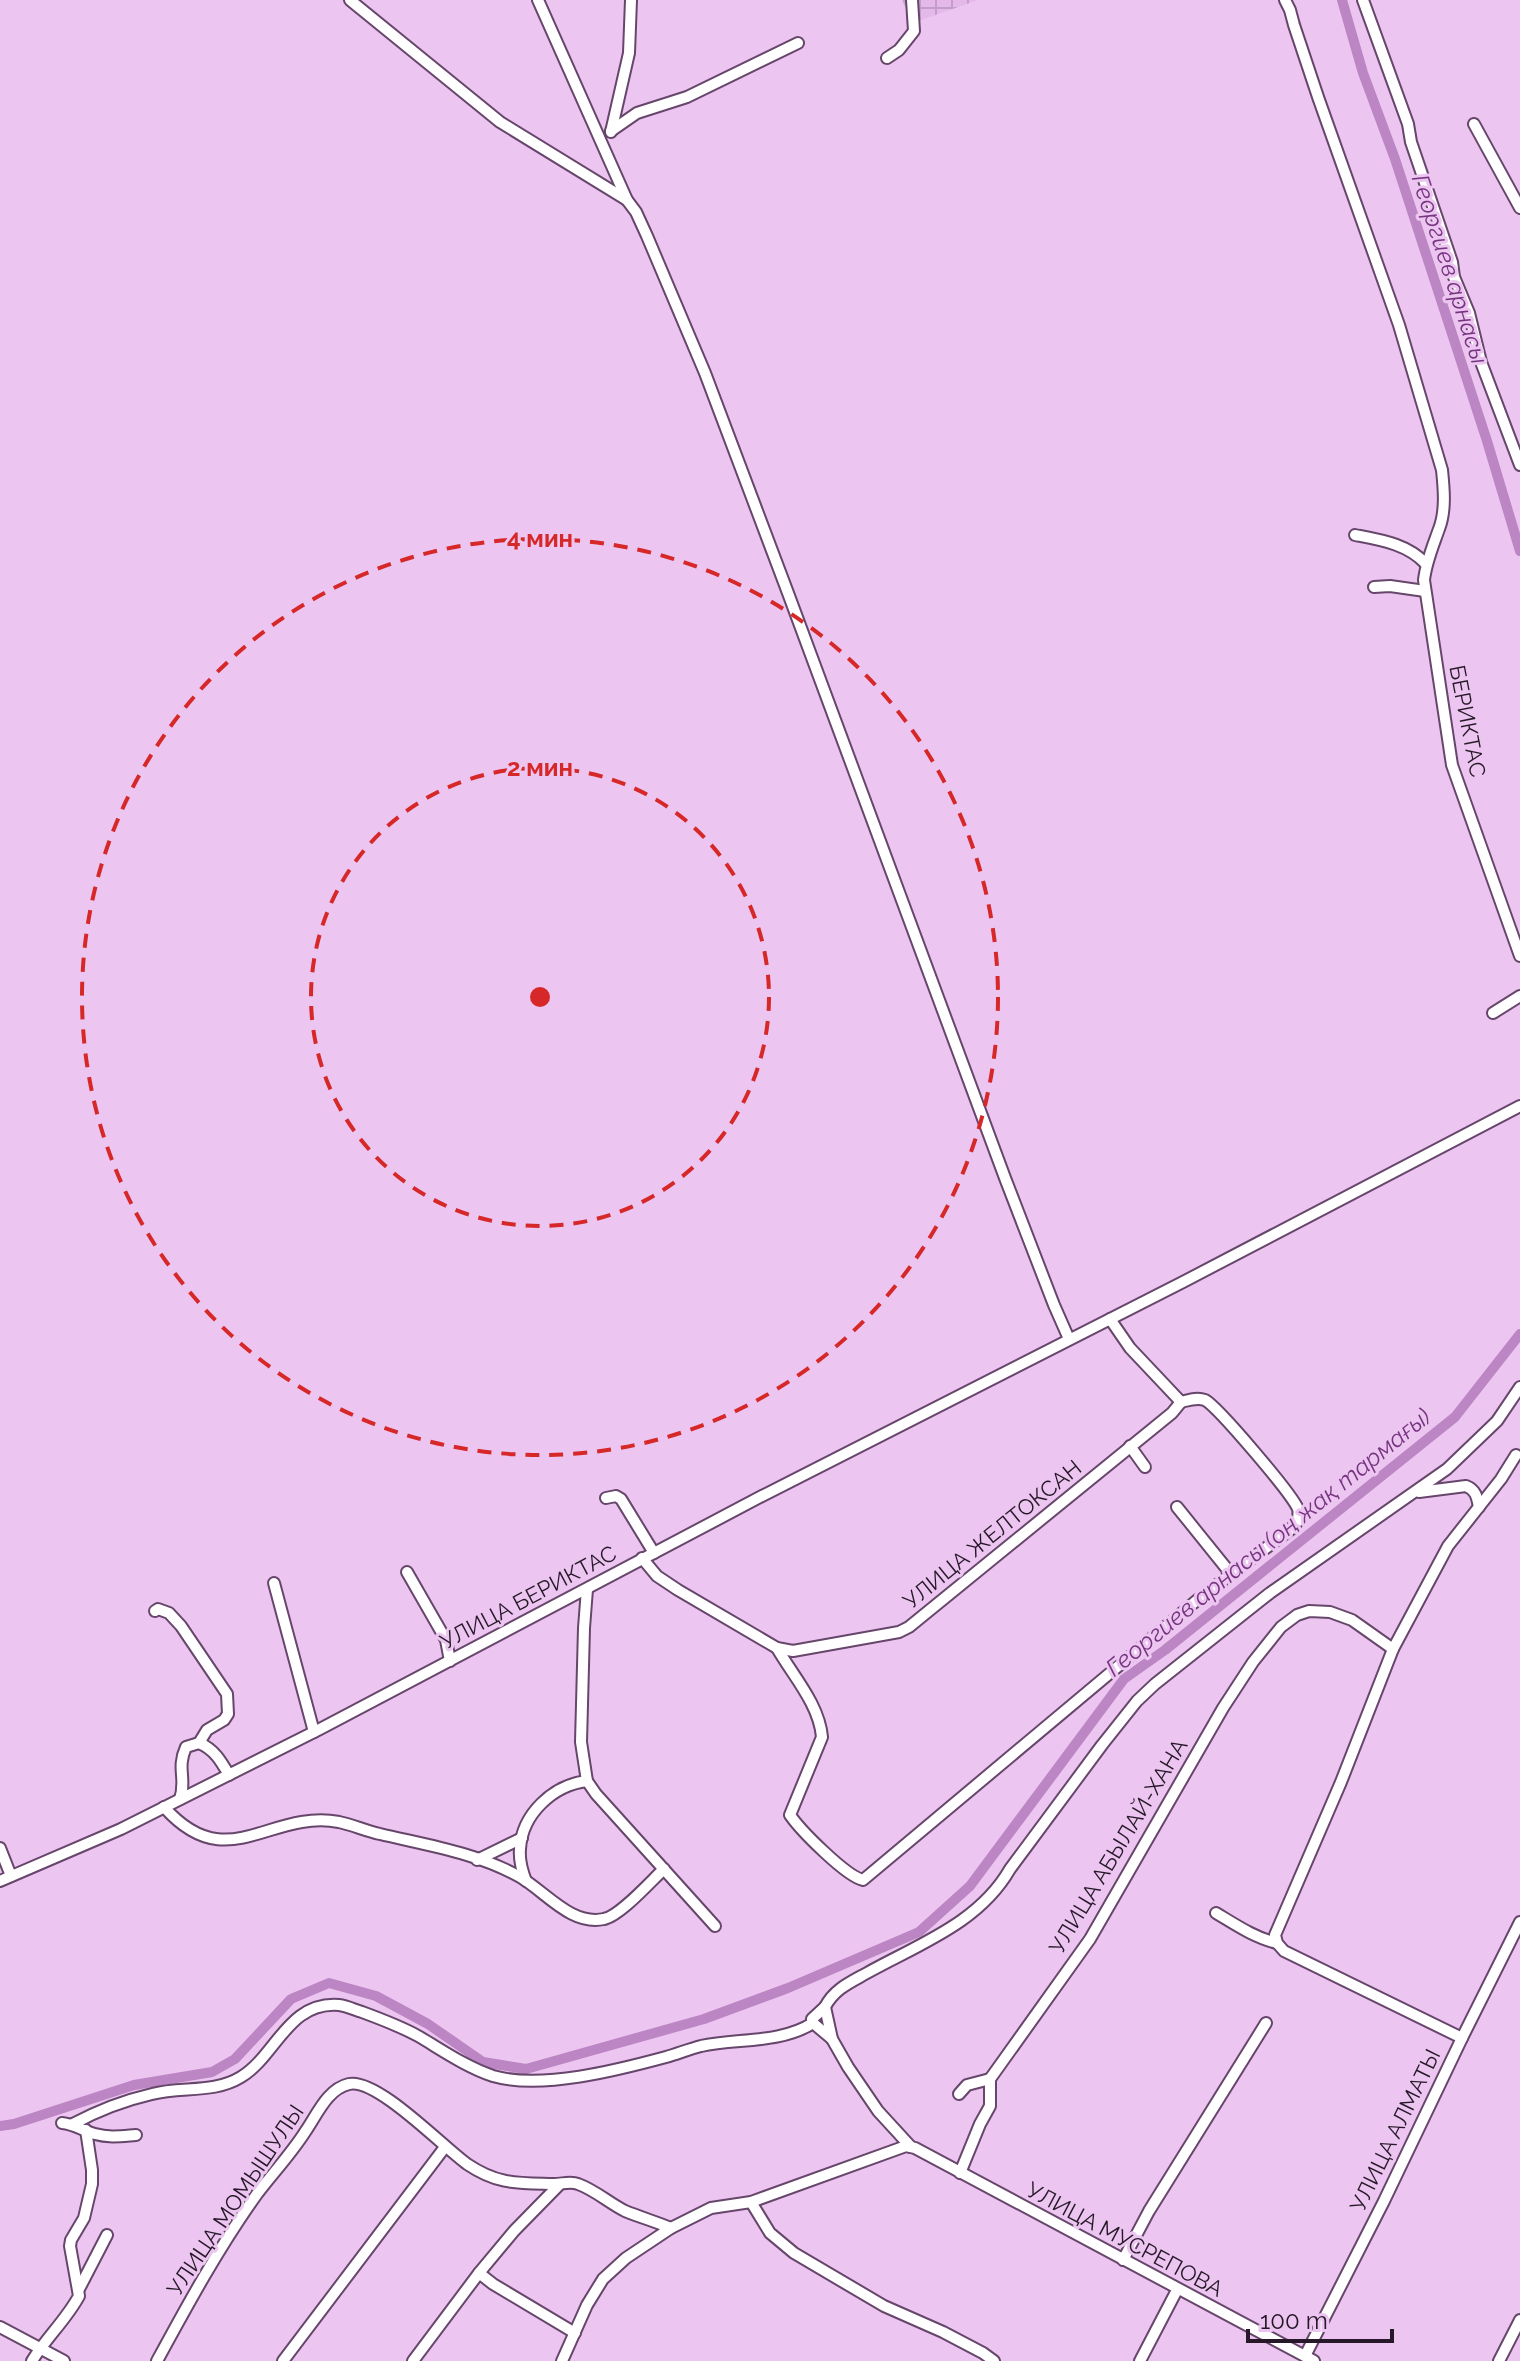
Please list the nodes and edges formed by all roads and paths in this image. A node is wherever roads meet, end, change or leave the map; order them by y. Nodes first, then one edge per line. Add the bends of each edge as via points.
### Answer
1 (350, 0) edge
2 (538, 0) edge
3 (631, 0) edge
4 (912, 0) edge
5 (1285, 0) edge
6 (1363, 0) edge
7 (798, 43) dead end
8 (887, 58) dead end
9 (1474, 124) dead end
10 (611, 131) junction
11 (603, 146) junction
12 (627, 200) junction
13 (1520, 208) edge
14 (1520, 465) edge
15 (1355, 535) dead end
16 (1426, 564) junction
17 (1424, 585) junction
18 (1374, 587) dead end
19 (1520, 956) edge
20 (1520, 996) edge
21 (1493, 1013) dead end
22 (1520, 1106) edge
23 (1110, 1319) junction
24 (1069, 1339) junction
25 (1520, 1387) edge
26 (1181, 1402) junction
27 (1130, 1446) junction
28 (1516, 1455) dead end
29 (1145, 1467) dead end
30 (1413, 1493) junction
31 (606, 1498) dead end
32 (1177, 1507) dead end
33 (1479, 1507) junction
34 (654, 1553) junction
35 (642, 1558) junction
36 (407, 1572) dead end
37 (1231, 1574) junction
38 (274, 1583) dead end
39 (587, 1589) junction
40 (155, 1611) dead end
41 (777, 1648) junction
42 (1393, 1649) junction
43 (450, 1661) junction
44 (314, 1732) junction
45 (199, 1743) junction
46 (229, 1775) junction
47 (587, 1781) junction
48 (180, 1799) junction
49 (164, 1807) junction
50 (522, 1838) junction
51 (0, 1848) edge
52 (477, 1860) junction
53 (664, 1869) junction
54 (11, 1876) junction
55 (0, 1881) edge
56 (526, 1881) junction
57 (1216, 1913) dead end
58 (1520, 1922) edge
59 (715, 1926) dead end
60 (1277, 1943) junction
61 (825, 2007) junction
62 (813, 2023) junction
63 (1266, 2023) dead end
64 (1462, 2038) junction
65 (832, 2039) junction
66 (990, 2079) junction
67 (959, 2094) dead end
68 (86, 2130) junction
69 (136, 2135) dead end
70 (445, 2147) junction
71 (911, 2147) junction
72 (960, 2173) junction
73 (560, 2184) junction
74 (751, 2202) junction
75 (671, 2228) junction
76 (107, 2235) dead end
77 (1123, 2260) junction
78 (479, 2273) junction
79 (79, 2289) junction
80 (1177, 2290) junction
81 (1520, 2320) edge
82 (0, 2327) edge
83 (575, 2333) junction
84 (40, 2347) junction
85 (1142, 2357) edge
86 (1309, 2358) edge
87 (32, 2361) edge
88 (64, 2361) edge
89 (157, 2361) edge
90 (283, 2361) edge
91 (413, 2361) edge
92 (562, 2361) edge
93 (994, 2361) edge
94 (1499, 2361) edge

1 - 12 street via 500,122
2 - 11 street
3 - 10 street via 629,53
4 - 8 street via 914,31
5 - 16 street, БЕРИКТАС via 1385,281 1442,470 1443,511
6 - 14 street via 1408,124 1481,362
7 - 10 street via 687,97 637,113
9 - 13 street
10 - 11 street
11 - 12 street
12 - 24 street via 705,373
15 - 16 street via 1391,542
16 - 17 street, БЕРИКТАС
17 - 18 street
17 - 19 street, БЕРИКТАС via 1452,765
20 - 21 street
22 - 23 street, УЛИЦА БЕРИКТАС
23 - 24 street, УЛИЦА БЕРИКТАС
23 - 26 street
24 - 34 street, УЛИЦА БЕРИКТАС
25 - 30 street via 1497,1421 1464,1454
26 - 27 street, УЛИЦА ЖЕЛТОКСАН
26 - 37 street via 1207,1401 1258,1455 1298,1510 1298,1521 1290,1530
27 - 29 street
27 - 41 street, УЛИЦА ЖЕЛТОКСАН via 909,1627 793,1651
28 - 33 street
30 - 33 street via 1466,1486 1477,1496
30 - 61 street via 1270,1593 1155,1684 1102,1745 1001,1884 972,1913 846,1985
31 - 34 street via 621,1499
32 - 37 street
33 - 42 street via 1448,1546
34 - 35 street, УЛИЦА БЕРИКТАС
35 - 39 street, УЛИЦА БЕРИКТАС
35 - 41 street via 657,1576
36 - 43 street via 446,1640
37 - 41 street via 863,1880 790,1815 822,1737 817,1712
38 - 44 street
39 - 43 street, УЛИЦА БЕРИКТАС
39 - 47 street via 581,1742
40 - 45 street via 169,1613 181,1626 227,1694 228,1714
42 - 60 street via 1275,1935
42 - 66 street, УЛИЦА АБЫЛАЙ-ХАНА via 1352,1620 1330,1612 1309,1611 1281,1627 1223,1708 1090,1939
43 - 44 street, УЛИЦА БЕРИКТАС
44 - 46 street, УЛИЦА БЕРИКТАС
45 - 46 street via 209,1747
45 - 48 street via 186,1747 181,1758
46 - 48 street, УЛИЦА БЕРИКТАС
47 - 50 street via 560,1788 543,1801
47 - 53 street
48 - 49 street, УЛИЦА БЕРИКТАС
49 - 52 street via 199,1835 217,1840 309,1821 338,1822
49 - 54 street, УЛИЦА БЕРИКТАС
50 - 52 street
50 - 56 street via 520,1865
51 - 54 street
52 - 56 street
53 - 56 street via 616,1915 605,1919 572,1915
53 - 59 street
54 - 55 street, УЛИЦА БЕРИКТАС
57 - 60 street
58 - 64 street, УЛИЦА АЛМАТЫ
60 - 64 street
61 - 62 street
61 - 65 street
62 - 65 street
62 - 68 street via 786,2035 701,2046 574,2078 520,2080 474,2068 381,2019 341,2005 325,2006 294,2021 255,2068 234,2081 154,2093 68,2124
63 - 77 street
64 - 86 street, УЛИЦА АЛМАТЫ
65 - 71 street via 878,2111
66 - 67 street via 967,2085
66 - 72 street, УЛИЦА АБЫЛАЙ-ХАНА via 990,2106
68 - 69 street via 111,2137
68 - 79 street via 92,2184 70,2246
70 - 73 street via 494,2180
70 - 89 street, УЛИЦА МОМЫШУЛЫ via 368,2086 346,2084 334,2091 228,2239
70 - 90 street
71 - 72 street
71 - 74 street via 869,2157
72 - 77 street, УЛИЦА МУСРЕПОВА
73 - 75 street via 574,2182
73 - 78 street
74 - 75 street via 711,2208
74 - 93 street via 770,2233 794,2253
75 - 83 street via 603,2279
76 - 79 street
77 - 80 street, УЛИЦА МУСРЕПОВА
78 - 83 street
78 - 91 street
79 - 84 street via 68,2316
80 - 85 street
80 - 86 street, УЛИЦА МУСРЕПОВА
81 - 94 street
82 - 84 street
83 - 92 street
84 - 87 street
84 - 88 street

